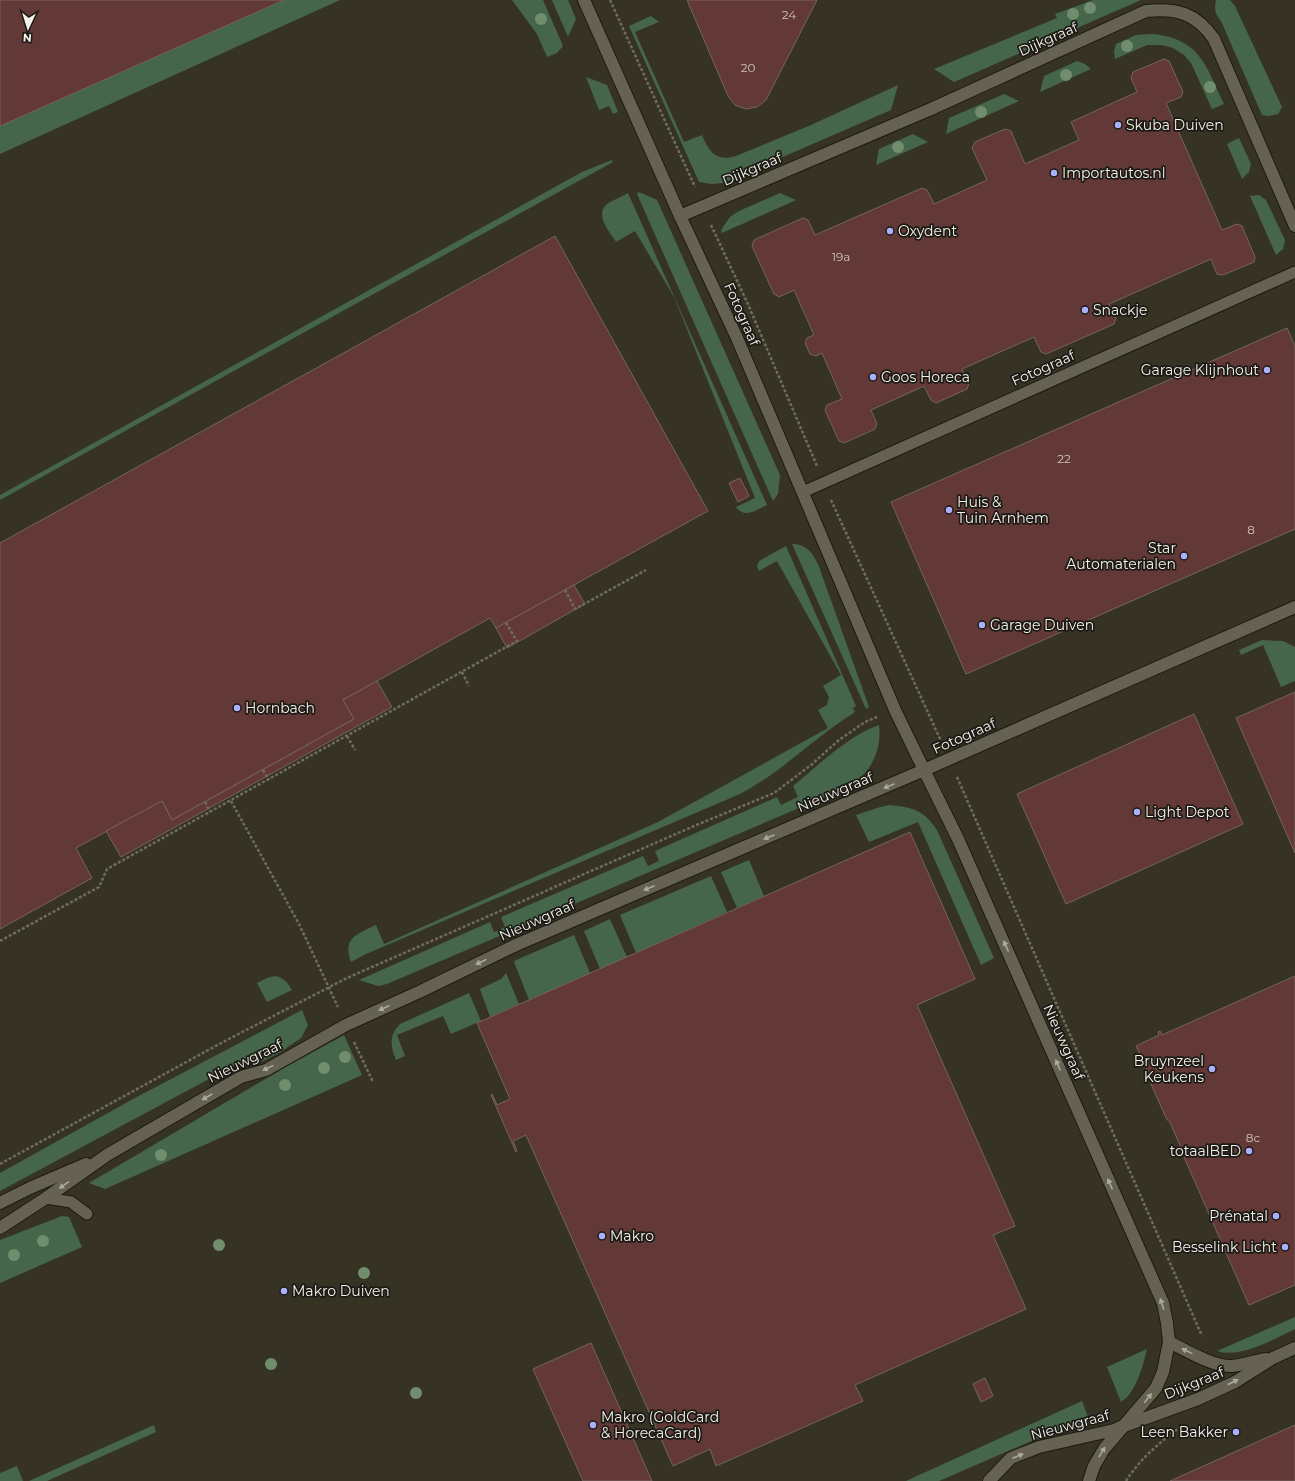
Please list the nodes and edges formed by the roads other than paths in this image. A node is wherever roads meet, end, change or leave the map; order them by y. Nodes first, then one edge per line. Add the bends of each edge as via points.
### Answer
1 (584, 0) edge
2 (680, 216) junction
3 (1295, 226) edge
4 (1295, 272) edge
5 (803, 492) junction
6 (1295, 607) edge
7 (924, 770) junction
8 (107, 1155) junction
9 (46, 1198) junction
10 (0, 1203) edge
11 (87, 1214) dead end
12 (0, 1228) edge
13 (1169, 1342) junction
14 (1295, 1348) edge
15 (1273, 1358) junction
16 (1121, 1427) junction
17 (989, 1481) edge
18 (1089, 1481) edge

1 - 2 street
2 - 3 street, Dijkgraaf via 930,109 1146,11 1164,9 1194,18 1214,39
2 - 5 street, Fotograaf via 737,338
4 - 5 lane, Fotograaf
5 - 7 street, Fotograaf via 895,710
6 - 7 street, Fotograaf
7 -> 8 street, Nieuwgraaf via 516,945 346,1025 266,1070 241,1077
13 -> 7 street, Nieuwgraaf via 1163,1303 962,846
8 -> 9 street, Nieuwgraaf
8 - 10 street, Nieuwgraaf
9 - 11 lane via 71,1202
9 - 12 street, Nieuwgraaf
15 -> 13 street, Dijkgraaf via 1231,1366 1205,1360
16 -> 13 street, Nieuwgraaf via 1156,1388
14 - 15 street, Dijkgraaf
16 -> 15 street, Dijkgraaf via 1198,1399 1235,1382
17 -> 16 street, Nieuwgraaf via 1011,1458 1039,1447
18 -> 16 street, Nieuwgraaf via 1104,1449

